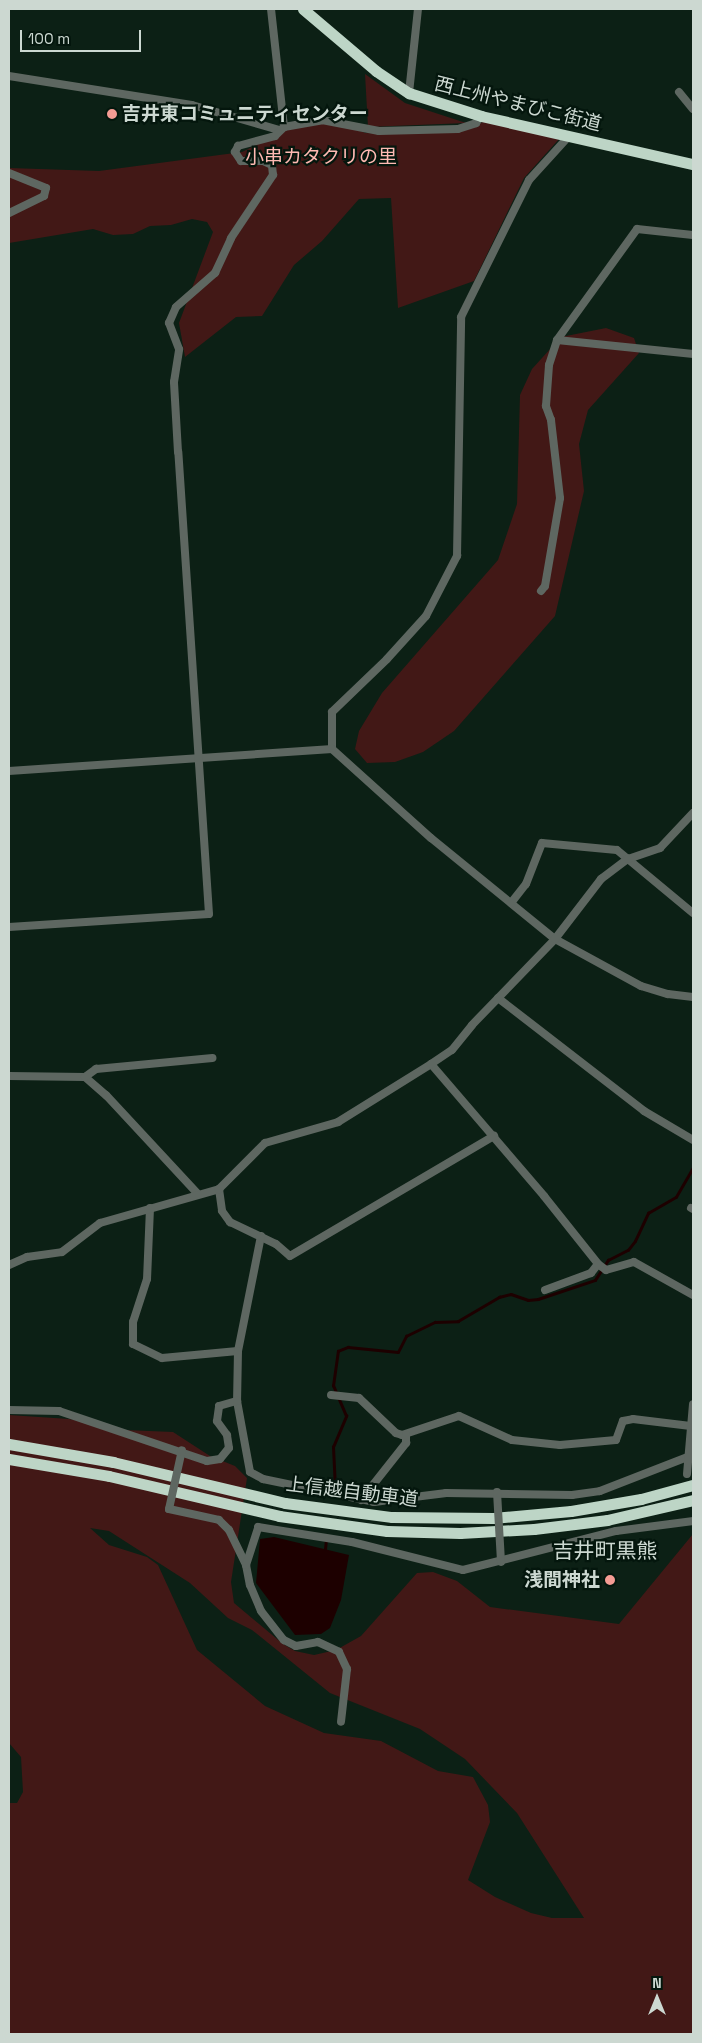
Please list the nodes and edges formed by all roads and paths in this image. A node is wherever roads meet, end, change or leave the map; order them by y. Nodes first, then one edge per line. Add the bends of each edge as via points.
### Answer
1 (271, 9) edge
2 (303, 9) edge
3 (418, 9) edge
4 (9, 76) edge
5 (680, 92) dead end
6 (410, 93) junction
7 (693, 109) edge
8 (481, 116) junction
9 (281, 128) junction
10 (570, 136) junction
11 (693, 164) edge
12 (9, 173) edge
13 (9, 213) edge
14 (693, 236) edge
15 (557, 340) junction
16 (693, 354) edge
17 (541, 591) dead end
18 (332, 749) junction
19 (199, 758) junction
20 (9, 771) edge
21 (693, 813) edge
22 (628, 859) junction
23 (511, 903) junction
24 (693, 913) edge
25 (9, 928) edge
26 (555, 939) junction
27 (693, 997) edge
28 (498, 998) junction
29 (212, 1058) dead end
30 (431, 1064) junction
31 (9, 1076) edge
32 (85, 1077) junction
33 (494, 1136) junction
34 (693, 1140) edge
35 (219, 1189) junction
36 (197, 1193) junction
37 (150, 1208) junction
38 (261, 1236) junction
39 (598, 1264) junction
40 (9, 1265) edge
41 (545, 1290) dead end
42 (693, 1295) edge
43 (238, 1351) junction
44 (331, 1395) dead end
45 (237, 1401) junction
46 (693, 1404) edge
47 (9, 1410) edge
48 (691, 1426) junction
49 (406, 1435) junction
50 (9, 1444) edge
51 (182, 1450) junction
52 (691, 1456) edge
53 (9, 1459) edge
54 (686, 1474) dead end
55 (693, 1485) edge
56 (497, 1492) junction
57 (361, 1500) junction
58 (693, 1500) edge
59 (693, 1521) edge
60 (500, 1562) junction
61 (246, 1565) junction
62 (341, 1722) dead end

1 - 9 street
2 - 6 highway, 西上州やまびこ街道 via 376,71
3 - 6 street
4 - 9 street via 192,105
5 - 7 street
6 - 8 highway, 西上州やまびこ街道
8 - 9 street via 476,123 458,129 379,131 322,120
8 - 10 highway, 西上州やまびこ街道
9 - 19 street via 275,136 238,146 235,152 241,161 263,161 272,165 273,174 231,238 215,274 176,307 170,323 179,350 174,382
10 - 11 highway, 西上州やまびこ街道
10 - 18 street via 529,180 461,317 457,556 426,616 387,660 332,712
12 - 13 street via 46,188 44,196
14 - 15 street via 637,229
15 - 16 street
15 - 17 street via 549,365 546,406 551,420 560,498 545,586
18 - 19 street
18 - 23 street via 431,838
19 - 20 street
19 - 25 street via 209,914
21 - 22 street via 660,848
22 - 23 street via 617,850 542,843 526,884
22 - 24 street
22 - 26 street via 601,879
23 - 26 street
26 - 27 street via 642,986
26 - 28 street
28 - 30 street via 452,1050
28 - 34 street via 644,1111
29 - 32 street via 96,1069
30 - 33 street
30 - 35 street via 338,1122 265,1143
31 - 32 street
32 - 36 street via 106,1095
33 - 38 street via 290,1256
33 - 39 street
35 - 36 street
35 - 38 street via 222,1211 230,1222
36 - 37 street
37 - 40 street via 100,1223 62,1252 28,1257
37 - 43 street via 147,1279 133,1322 133,1344 162,1358
38 - 43 street
39 - 41 street via 590,1273
39 - 42 street via 606,1270 634,1262
43 - 45 street
44 - 49 street via 359,1398 396,1433
45 - 51 street via 219,1406 217,1421 227,1436 229,1448 220,1459 207,1461
45 - 57 street via 250,1472 263,1479 330,1490
46 - 48 street
47 - 51 street via 59,1411
48 - 49 street via 633,1419 623,1421 616,1440 560,1445 512,1440 458,1416
48 - 52 street
49 - 57 street via 406,1443
50 - 55 highway, 上信越自動車道 via 113,1462 285,1503 392,1518 484,1518 571,1511 640,1499
51 - 61 street, bridge via 169,1509 219,1520 229,1530
52 - 54 street
52 - 56 street via 600,1491 572,1495
53 - 58 highway, 上信越自動車道 via 81,1470 279,1516 387,1531 460,1533 534,1529 607,1520
56 - 57 street via 446,1493 374,1502
56 - 60 street, bridge
59 - 60 street via 616,1532
60 - 61 street via 463,1570 352,1542 258,1527
61 - 62 street via 250,1585 261,1610 284,1640 296,1646 318,1642 330,1646 346,1661

